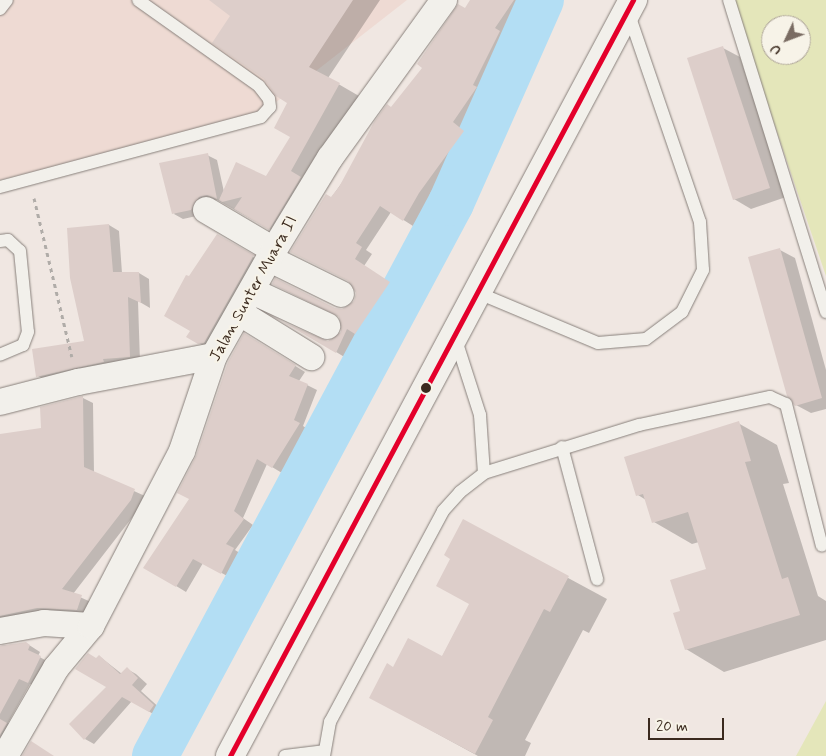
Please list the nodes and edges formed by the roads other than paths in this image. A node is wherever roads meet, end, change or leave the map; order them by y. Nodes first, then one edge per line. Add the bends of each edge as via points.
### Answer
1 (6, 0) edge
2 (138, 0) edge
3 (444, 0) edge
4 (729, 0) edge
5 (630, 5) edge
6 (0, 9) edge
7 (0, 187) edge
8 (206, 210) dead end
9 (0, 241) edge
10 (272, 254) junction
11 (476, 292) junction
12 (341, 294) dead end
13 (246, 302) junction
14 (826, 312) edge
15 (327, 326) dead end
16 (454, 334) junction
17 (0, 355) edge
18 (214, 356) junction
19 (311, 357) dead end
20 (0, 402) edge
21 (562, 447) junction
22 (484, 473) junction
23 (822, 546) dead end
24 (597, 579) dead end
25 (90, 626) junction
26 (0, 632) edge
27 (324, 754) edge
28 (5, 756) edge
29 (230, 756) edge
30 (285, 756) edge

1 - 6 lane
2 - 7 lane via 259,86 269,99 270,107 261,116
3 - 10 street, Jalan Sunter Muara II via 330,158
4 - 14 lane
5 - 11 street
5 - 11 lane via 700,222 703,270 682,312 646,339 598,343
8 - 10 street
9 - 17 lane via 8,240 20,250 28,332 23,345
10 - 12 street
10 - 13 street, Jalan Sunter Muara II
11 - 16 street
13 - 15 street
13 - 18 street, Jalan Sunter Muara II
13 - 19 street
16 - 22 lane via 480,415
16 - 29 street
18 - 20 street via 78,382
18 - 25 street, Jalan Sunter Muara II via 182,451
21 - 22 lane
21 - 23 lane via 640,425 778,399 786,404
21 - 24 lane
22 - 27 lane via 443,511 330,722
25 - 26 street via 44,623
25 - 28 street, Jalan Sunter Muara II via 56,668
27 - 30 lane

